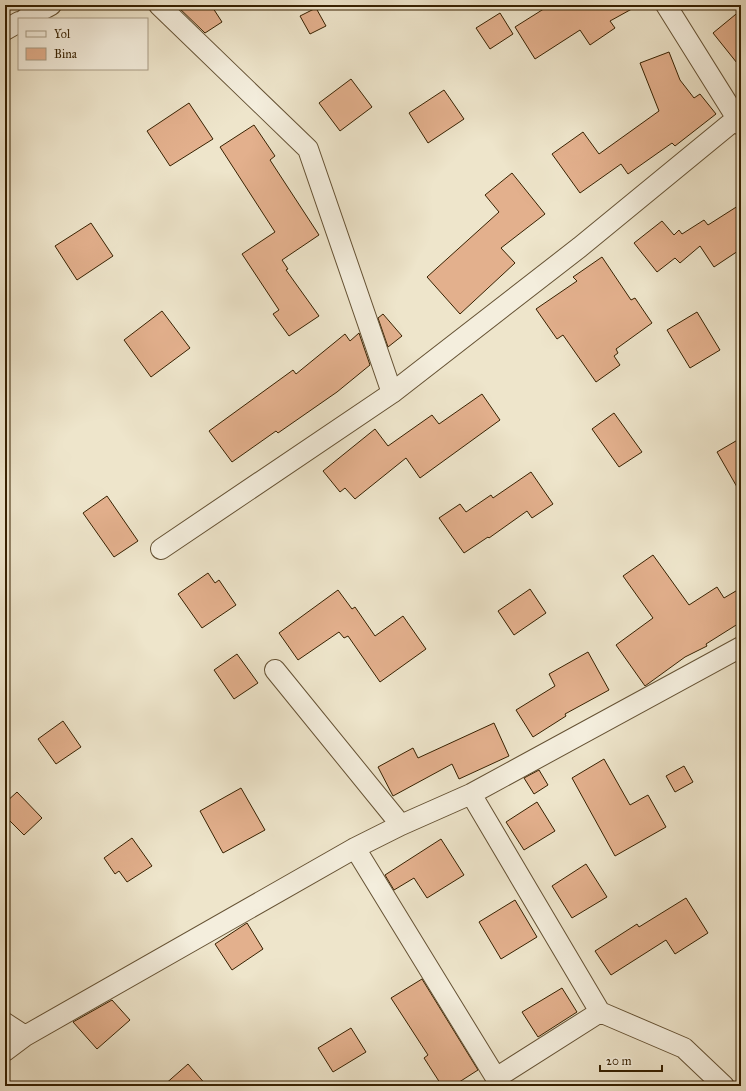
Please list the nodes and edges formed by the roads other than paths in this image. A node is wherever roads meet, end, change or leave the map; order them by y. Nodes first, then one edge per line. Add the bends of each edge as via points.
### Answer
1 (51, 5) edge
2 (159, 5) edge
3 (666, 5) edge
4 (27, 18) edge
5 (18, 23) edge
6 (5, 30) edge
7 (739, 122) edge
8 (392, 393) junction
9 (161, 549) dead end
10 (741, 647) edge
11 (275, 670) dead end
12 (471, 794) junction
13 (401, 824) junction
14 (355, 848) junction
15 (600, 1012) junction
16 (5, 1023) edge
17 (24, 1036) junction
18 (5, 1051) edge
19 (724, 1086) edge

1 - 4 street
2 - 8 street via 308,149
3 - 7 street
5 - 6 street
7 - 8 street
8 - 9 street
10 - 12 street
11 - 13 street
12 - 13 street
12 - 15 street
13 - 14 street
14 - 15 street via 496,1078
14 - 17 street
15 - 19 street via 684,1048
16 - 17 street
17 - 18 street

